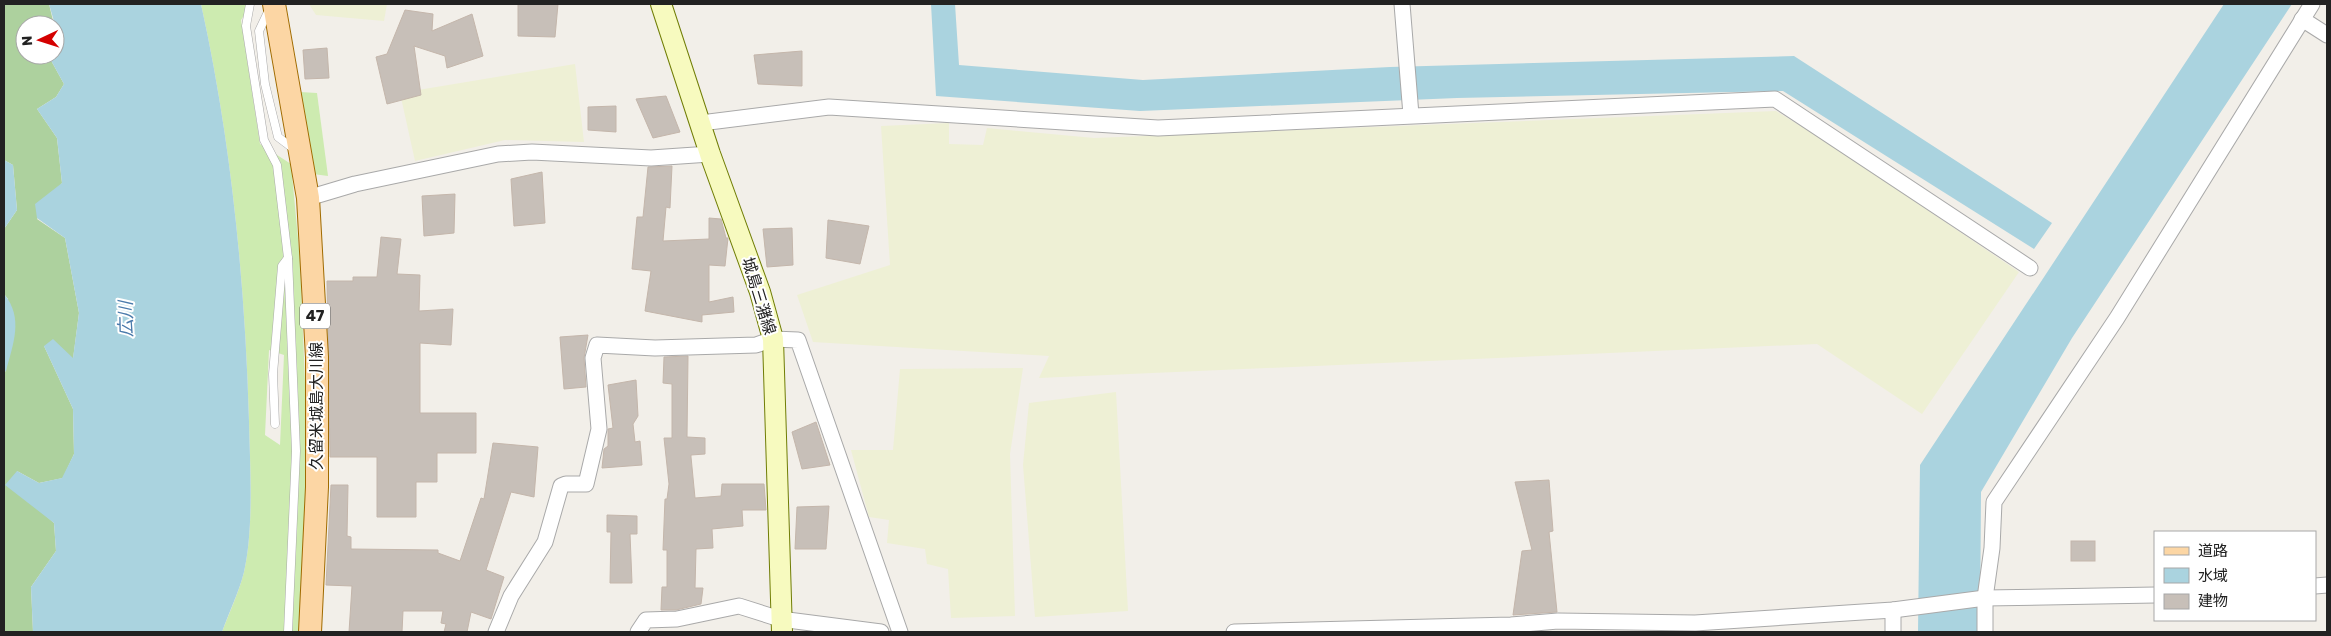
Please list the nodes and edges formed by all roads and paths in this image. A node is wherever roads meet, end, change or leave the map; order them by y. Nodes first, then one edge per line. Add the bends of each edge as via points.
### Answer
1 (250, 4) edge
2 (272, 4) edge
3 (661, 4) edge
4 (1402, 4) edge
5 (2312, 4) edge
6 (2302, 19) junction
7 (2327, 35) edge
8 (265, 84) junction
9 (256, 85) junction
10 (1411, 115) junction
11 (701, 123) junction
12 (300, 154) junction
13 (710, 154) junction
14 (308, 198) junction
15 (288, 258) junction
16 (2030, 268) dead end
17 (773, 339) junction
18 (275, 424) dead end
19 (2154, 595) edge
20 (1986, 598) junction
21 (1893, 610) junction
22 (781, 626) edge
23 (288, 632) edge
24 (310, 632) edge
25 (496, 632) edge
26 (638, 632) edge
27 (881, 632) edge
28 (900, 632) edge
29 (1234, 632) edge
30 (1893, 632) edge
31 (1985, 632) edge

1 - 9 lane via 246,26
2 - 8 lane via 260,31
2 - 12 main road, 久留米城島大川線 / 47
3 - 11 main road, 城島三潴線
4 - 10 street
5 - 6 street
6 - 7 street
6 - 20 street via 2117,318 1994,502
8 - 9 lane
8 - 12 lane via 278,137
9 - 15 lane via 264,140 277,165
10 - 11 street via 1158,128 829,107
10 - 16 street via 1774,99
11 - 13 main road, 城島三潴線
12 - 14 main road, 久留米城島大川線 / 47
13 - 14 street via 651,158 532,152 498,154 355,184
13 - 17 main road, 城島三潴線 via 760,292
14 - 24 main road, 久留米城島大川線 / 47 via 317,357 317,487
15 - 18 lane via 282,266 273,374
15 - 23 lane via 296,451
17 - 22 main road, 城島三潴線
17 - 25 street via 756,345 655,348 597,345 593,358 599,430 586,484 561,486 545,542 511,596
17 - 28 street via 798,340
19 - 20 street
20 - 21 street
20 - 31 street
21 - 29 street via 1695,623 1558,621
21 - 30 street
22 - 26 street via 738,606 677,619 646,620
22 - 27 street

